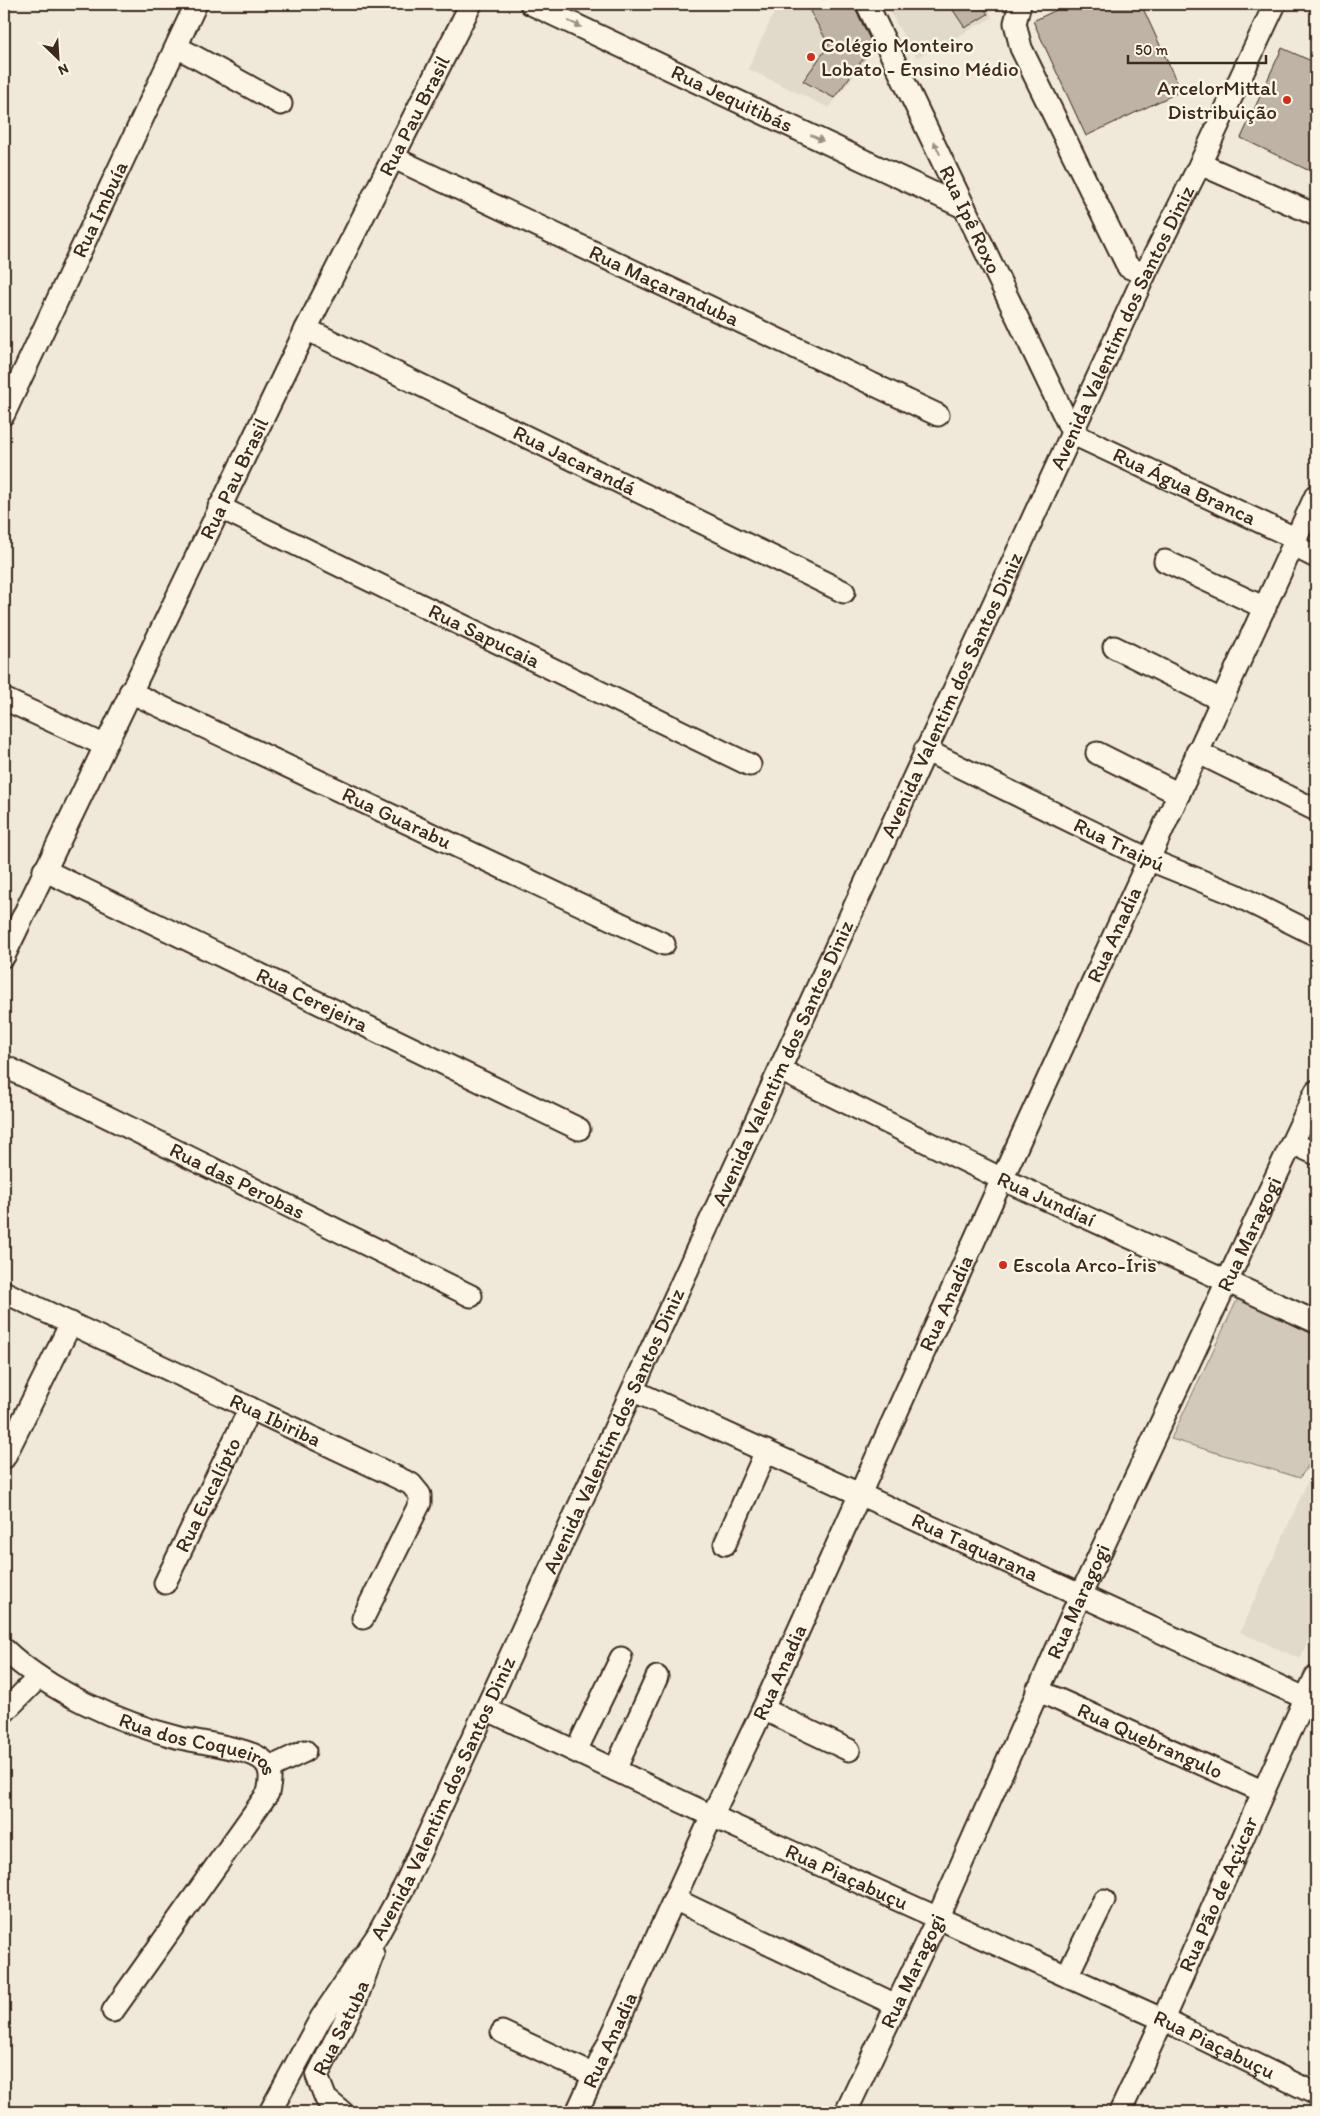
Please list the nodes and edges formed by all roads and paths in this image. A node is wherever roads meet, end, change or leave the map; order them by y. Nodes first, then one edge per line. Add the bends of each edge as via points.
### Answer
1 (196, 4) edge
2 (471, 4) edge
3 (531, 4) edge
4 (867, 4) edge
5 (1020, 4) edge
6 (1275, 4) edge
7 (177, 46) junction
8 (281, 104) dead end
9 (392, 157) junction
10 (1200, 164) junction
11 (952, 181) junction
12 (933, 192) junction
13 (965, 208) junction
14 (1316, 214) edge
15 (1145, 274) junction
16 (306, 329) junction
17 (4, 414) edge
18 (938, 415) dead end
19 (1073, 434) junction
20 (1316, 495) edge
21 (219, 507) junction
22 (1295, 542) junction
23 (1316, 557) edge
24 (1166, 561) dead end
25 (844, 592) dead end
26 (1265, 608) junction
27 (1114, 647) dead end
28 (130, 692) junction
29 (1222, 700) junction
30 (5, 702) edge
31 (104, 745) junction
32 (926, 750) junction
33 (1197, 752) junction
34 (1097, 753) dead end
35 (750, 765) dead end
36 (1179, 794) junction
37 (1316, 810) edge
38 (1150, 860) junction
39 (44, 870) junction
40 (1316, 935) edge
41 (664, 944) dead end
42 (4, 956) edge
43 (4, 1066) edge
44 (780, 1070) junction
45 (1315, 1095) edge
46 (579, 1129) dead end
47 (1292, 1143) junction
48 (1316, 1154) edge
49 (1002, 1179) junction
50 (1228, 1282) junction
51 (4, 1292) edge
52 (471, 1296) dead end
53 (1316, 1322) edge
54 (71, 1323) junction
55 (634, 1391) junction
56 (250, 1408) junction
57 (766, 1451) junction
58 (4, 1458) edge
59 (861, 1494) junction
60 (725, 1544) dead end
61 (165, 1583) dead end
62 (1081, 1594) junction
63 (363, 1618) dead end
64 (4, 1648) edge
65 (620, 1658) dead end
66 (1316, 1676) edge
67 (40, 1677) junction
68 (657, 1677) dead end
69 (1037, 1690) junction
70 (1311, 1701) edge
71 (486, 1709) junction
72 (763, 1709) junction
73 (4, 1712) edge
74 (849, 1750) dead end
75 (306, 1751) dead end
76 (576, 1751) junction
77 (269, 1768) junction
78 (615, 1770) junction
79 (1262, 1791) junction
80 (712, 1816) junction
81 (674, 1899) junction
82 (1104, 1900) dead end
83 (938, 1917) junction
84 (377, 1936) junction
85 (1067, 1976) junction
86 (896, 2005) junction
87 (113, 2011) dead end
88 (1164, 2020) junction
89 (502, 2032) dead end
90 (594, 2075) junction
91 (1316, 2094) edge
92 (270, 2112) edge
93 (342, 2112) edge
94 (577, 2112) edge
95 (846, 2112) edge
96 (1120, 2112) edge

1 - 7 street, Rua Imbuía
2 - 9 street, Rua Pau Brasil
3 -> 12 street, Rua Jequitibás
11 -> 4 street, Rua Ipê Roxo
5 - 15 street via 1015,23 1021,48 1128,266
6 - 10 street, Avenida Valentim dos Santos Diniz
7 - 8 street
7 - 17 street, Rua Imbuía
9 - 16 street, Rua Pau Brasil
9 - 18 street, Rua Maçaranduba
10 - 14 street
10 - 15 street, Avenida Valentim dos Santos Diniz
11 - 12 street
11 - 13 street, Rua Ipê Roxo
12 - 13 street, Rua Jequitibás
13 - 19 street, Rua Ipê Roxo
15 - 19 street, Avenida Valentim dos Santos Diniz
16 - 21 street, Rua Pau Brasil
16 - 25 street, Rua Jacarandá
19 - 22 street, Rua Água Branca
19 - 32 street, Avenida Valentim dos Santos Diniz
20 - 22 street, Rua Anadia
21 - 28 street, Rua Pau Brasil
21 - 35 street, Rua Sapucaia
22 - 23 street, Rua Água Branca
22 - 26 street, Rua Anadia
24 - 26 street
26 - 29 street, Rua Anadia
27 - 29 street
28 - 31 street, Rua Pau Brasil
28 - 41 street, Rua Guarabu
29 - 33 street, Rua Anadia
30 - 31 street
31 - 39 street, Rua Pau Brasil
32 - 38 street, Rua Traipú
32 - 44 street, Avenida Valentim dos Santos Diniz
33 - 36 street, Rua Anadia
33 - 37 street
34 - 36 street
36 - 38 street, Rua Anadia
38 - 40 street, Rua Traipú via 1234,894
38 - 49 street, Rua Anadia
39 - 42 street, Rua Pau Brasil
39 - 46 street, Rua Cerejeira
43 - 52 street, Rua das Perobas
44 - 49 street, Rua Jundiaí
44 - 55 street, Avenida Valentim dos Santos Diniz
45 - 47 street, Rua Maragogi
47 - 48 street
47 - 50 street, Rua Maragogi
49 - 50 street, Rua Jundiaí
49 - 59 street, Rua Anadia
50 - 53 street, Rua Jundiaí
50 - 62 street, Rua Maragogi
51 - 54 street, Rua Ibiriba
54 - 56 street, Rua Ibiriba
54 - 58 street
55 - 57 street, Rua Taquarana
55 - 71 street, Avenida Valentim dos Santos Diniz
56 - 61 street, Rua Eucalípto
56 - 63 street, Rua Ibiriba via 412,1484 420,1495 420,1503
57 - 59 street, Rua Taquarana
57 - 60 street
59 - 62 street, Rua Taquarana
59 - 72 street, Rua Anadia
62 - 69 street, Rua Maragogi
62 - 70 street, Rua Taquarana
64 - 67 street, Rua dos Coqueiros
65 - 76 street
66 - 70 street, Rua Pão de Açúcar
67 - 73 street
67 - 77 street, Rua dos Coqueiros via 110,1715 177,1737 257,1756
68 - 78 street
69 - 79 street, Rua Quebrangulo
69 - 83 street, Rua Maragogi
70 - 79 street, Rua Pão de Açúcar
71 - 76 street, Rua Piaçabuçu
71 - 84 street, Avenida Valentim dos Santos Diniz via 405,1885
72 - 74 street
72 - 80 street, Rua Anadia
75 - 77 street
76 - 78 street, Rua Piaçabuçu
77 - 87 street, Rua dos Coqueiros via 268,1793
78 - 80 street, Rua Piaçabuçu
79 - 88 street, Rua Pão de Açúcar
80 - 81 street, Rua Anadia
80 - 83 street, Rua Piaçabuçu
81 - 86 street
81 - 90 street, Rua Anadia
82 - 85 street
83 - 85 street, Rua Piaçabuçu
83 - 86 street, Rua Maragogi
84 - 92 street, Avenida Valentim dos Santos Diniz via 321,2018
84 - 93 street, Rua Satuba via 358,1997 317,2076 326,2099
85 - 88 street, Rua Piaçabuçu
86 - 95 street, Rua Maragogi
88 - 91 street, Rua Piaçabuçu
88 - 96 street, Rua Pão de Açúcar
89 - 90 street
90 - 94 street, Rua Anadia

